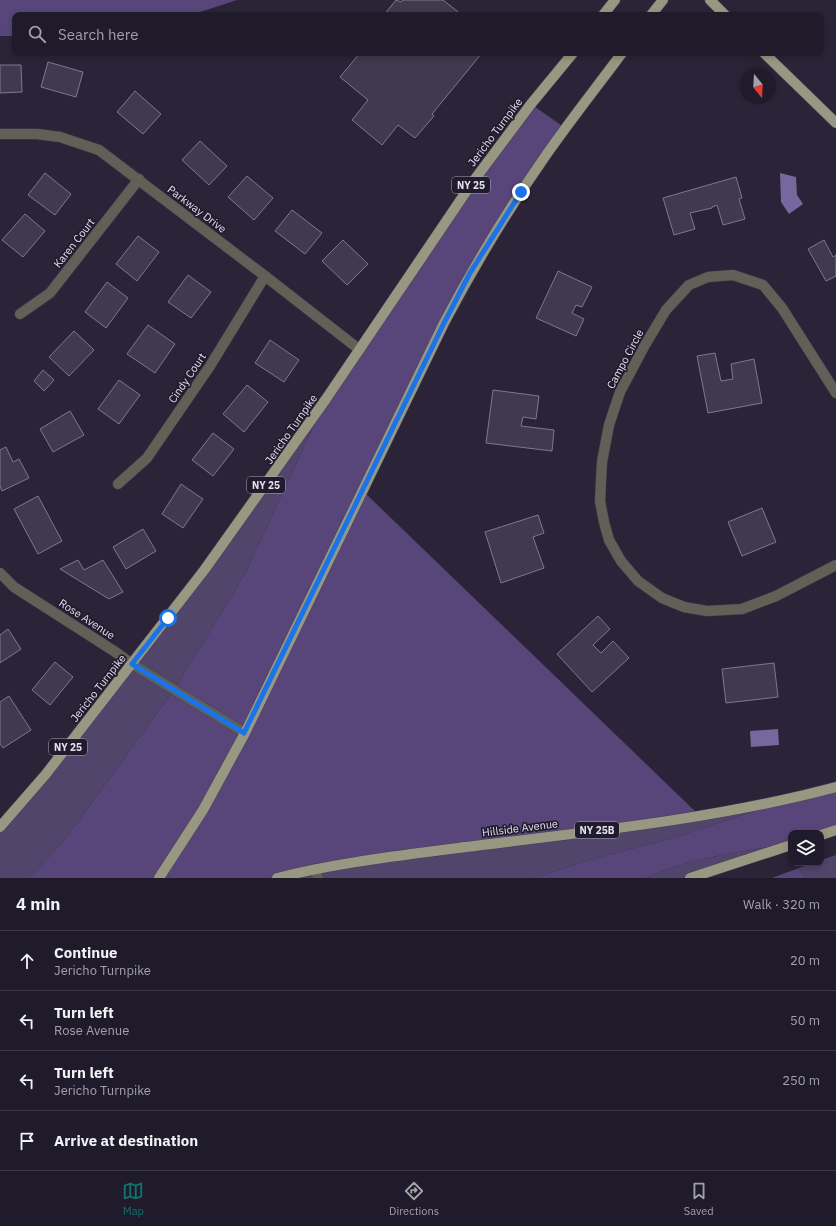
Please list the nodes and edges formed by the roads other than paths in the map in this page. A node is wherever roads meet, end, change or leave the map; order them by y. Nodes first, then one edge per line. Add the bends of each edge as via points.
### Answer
1 (616, 0) edge
2 (663, 0) edge
3 (710, 0) edge
4 (606, 12) edge
5 (653, 12) edge
6 (722, 12) edge
7 (571, 56) edge
8 (620, 56) edge
9 (767, 56) edge
10 (836, 123) edge
11 (0, 134) edge
12 (139, 179) junction
13 (265, 276) junction
14 (20, 314) dead end
15 (360, 350) junction
16 (836, 393) edge
17 (118, 484) dead end
18 (836, 566) edge
19 (0, 573) edge
20 (132, 664) junction
21 (244, 733) junction
22 (836, 787) edge
23 (0, 827) edge
24 (836, 830) edge
25 (824, 834) edge
26 (788, 846) edge
27 (316, 874) edge
28 (159, 878) edge
29 (276, 878) edge
30 (690, 878) edge

1 - 4 main road
2 - 5 main road
3 - 6 main road
7 - 15 main road, Jericho Turnpike / NY 25 via 472,183
8 - 21 main road via 544,158 470,273
9 - 10 main road
11 - 12 street, Parkway Drive via 60,137 99,150
12 - 13 street, Parkway Drive
12 - 14 street, Karen Court via 50,293
13 - 15 street, Parkway Drive
13 - 17 street, Cindy Court via 210,366 147,458
15 - 20 main road, Jericho Turnpike / NY 25 via 218,551
16 - 18 street, Campo Circle via 782,308 762,285 733,275 708,277 689,285 666,310 620,392 609,425 602,462 600,502 609,540 621,561 638,581 662,598 684,607 708,611 742,609 776,596
19 - 20 street, Rose Avenue via 14,587
20 - 21 street, Rose Avenue
20 - 23 main road, Jericho Turnpike / NY 25 via 46,774
21 - 28 main road via 203,810
22 - 27 main road, Hillside Avenue / NY 25B via 672,821 369,860
24 - 25 main road
26 - 30 main road
27 - 29 main road, Hillside Avenue / NY 25B

